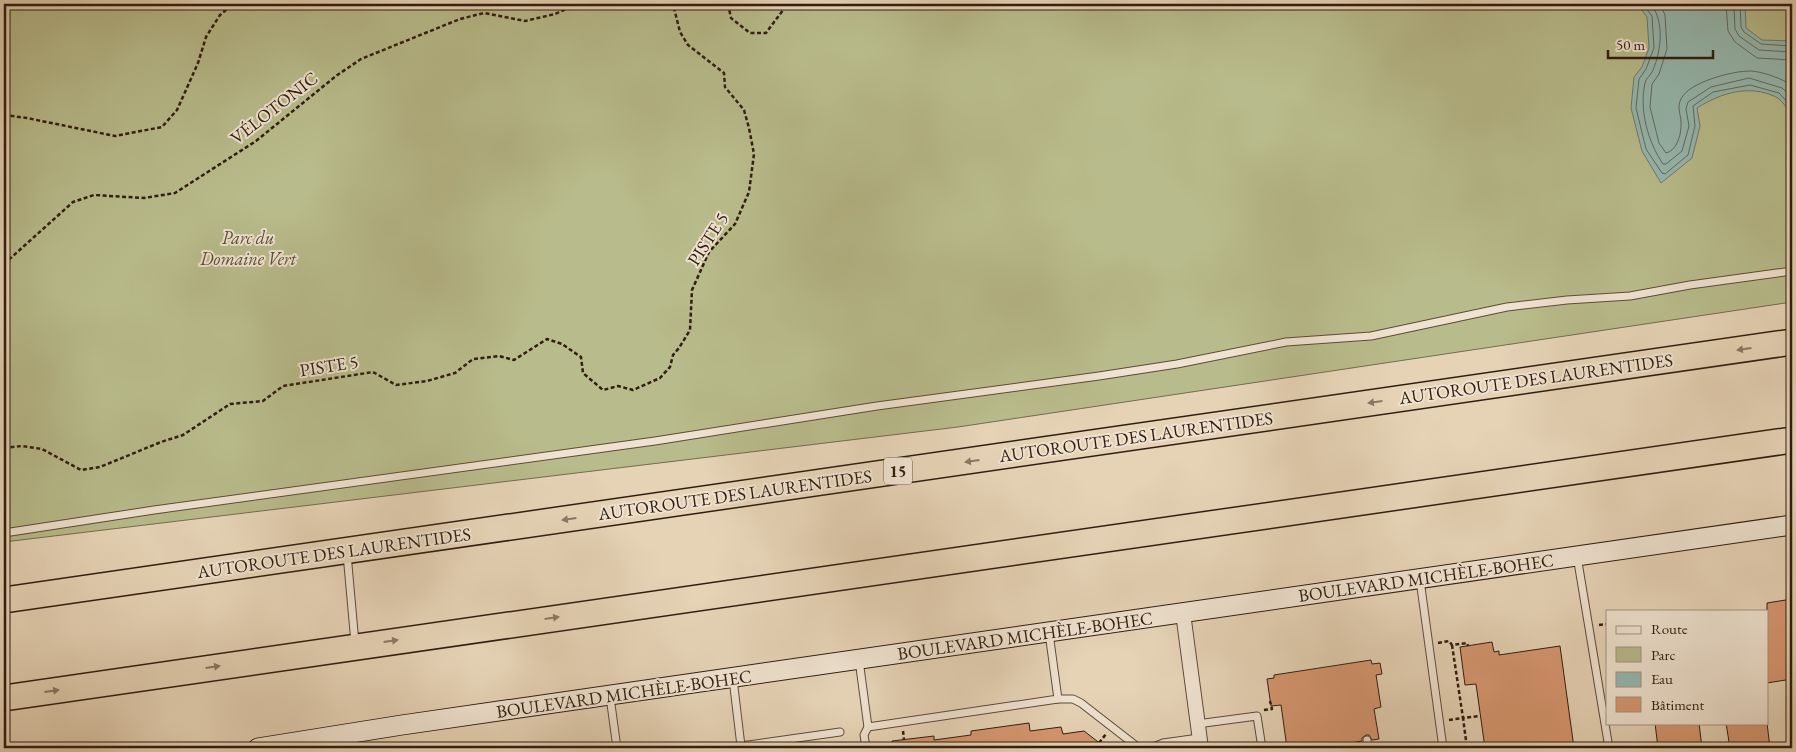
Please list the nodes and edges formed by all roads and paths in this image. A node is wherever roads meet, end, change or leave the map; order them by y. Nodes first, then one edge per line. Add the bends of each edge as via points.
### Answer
1 (233, 4) edge
2 (578, 4) edge
3 (673, 4) edge
4 (728, 4) edge
5 (798, 4) edge
6 (4, 115) edge
7 (4, 264) edge
8 (1792, 271) edge
9 (1792, 342) edge
10 (1792, 440) edge
11 (4, 448) edge
12 (1792, 524) edge
13 (4, 533) edge
14 (347, 552) junction
15 (1577, 556) junction
16 (1419, 578) junction
17 (4, 600) edge
18 (1182, 613) junction
19 (1049, 632) junction
20 (1429, 645) junction
21 (1452, 645) junction
22 (356, 646) junction
23 (1468, 646) dead end
24 (859, 660) junction
25 (733, 678) junction
26 (610, 696) junction
27 (4, 698) edge
28 (1058, 699) junction
29 (1270, 701) dead end
30 (1264, 710) dead end
31 (1480, 716) dead end
32 (1463, 718) junction
33 (1440, 721) junction
34 (868, 727) junction
35 (903, 730) dead end
36 (840, 732) dead end
37 (1105, 736) dead end
38 (1199, 737) edge
39 (904, 740) dead end
40 (1099, 743) dead end
41 (741, 747) edge
42 (258, 748) edge
43 (617, 748) edge
44 (866, 748) edge
45 (1139, 748) edge
46 (1150, 748) edge
47 (1262, 748) edge
48 (1444, 748) edge
49 (1467, 748) edge
50 (1608, 748) edge

1 - 6 path via 220,15 206,37 177,110 162,128 115,136
2 - 7 path, VÉLOTONIC via 525,21 484,13 460,19 361,59 256,141 176,193 144,198 94,195 73,202
3 - 11 path, PISTE 5 via 680,32 688,45 724,72 726,88 744,110 754,154 749,192 735,224 706,260 692,290 690,330 673,355 670,367 660,378 632,390 618,386 603,390 583,374 581,357 562,344 547,339 514,360 499,356 473,359 455,373 427,382 396,385 373,372 284,386 263,401 230,404 183,436 100,467 81,470 42,449
4 - 5 path via 731,18 750,34 766,32 786,6
8 - 13 lane via 1630,296 1507,307 1371,336 1279,343 1099,376
9 -> 14 highway, AUTOROUTE DES LAURENTIDES / 15
22 -> 10 highway
12 - 15 street, BOULEVARD MICHÈLE-BOHEC
14 - 17 highway, AUTOROUTE DES LAURENTIDES / 15
14 - 22 lane
15 - 16 street, BOULEVARD MICHÈLE-BOHEC
15 - 50 lane
16 - 18 street, BOULEVARD MICHÈLE-BOHEC
16 - 20 lane
18 - 19 street, BOULEVARD MICHÈLE-BOHEC
18 - 38 street
19 - 24 street, BOULEVARD MICHÈLE-BOHEC
19 - 28 lane
20 - 21 path via 1449,641
20 - 33 lane
21 - 23 path via 1467,643
21 - 32 path
27 -> 22 highway
24 - 25 street, BOULEVARD MICHÈLE-BOHEC
24 - 34 lane
25 - 26 street, BOULEVARD MICHÈLE-BOHEC
25 - 41 lane
26 - 42 street, BOULEVARD MICHÈLE-BOHEC
26 - 43 lane
28 - 34 lane
28 - 45 lane via 1073,699 1081,703
29 - 30 path via 1272,709
31 - 32 path
32 - 33 path
32 - 49 path
33 - 48 lane
34 - 44 lane via 864,735
35 - 39 path
36 - 41 lane
37 - 40 path
38 - 46 lane
38 - 47 lane via 1257,716

